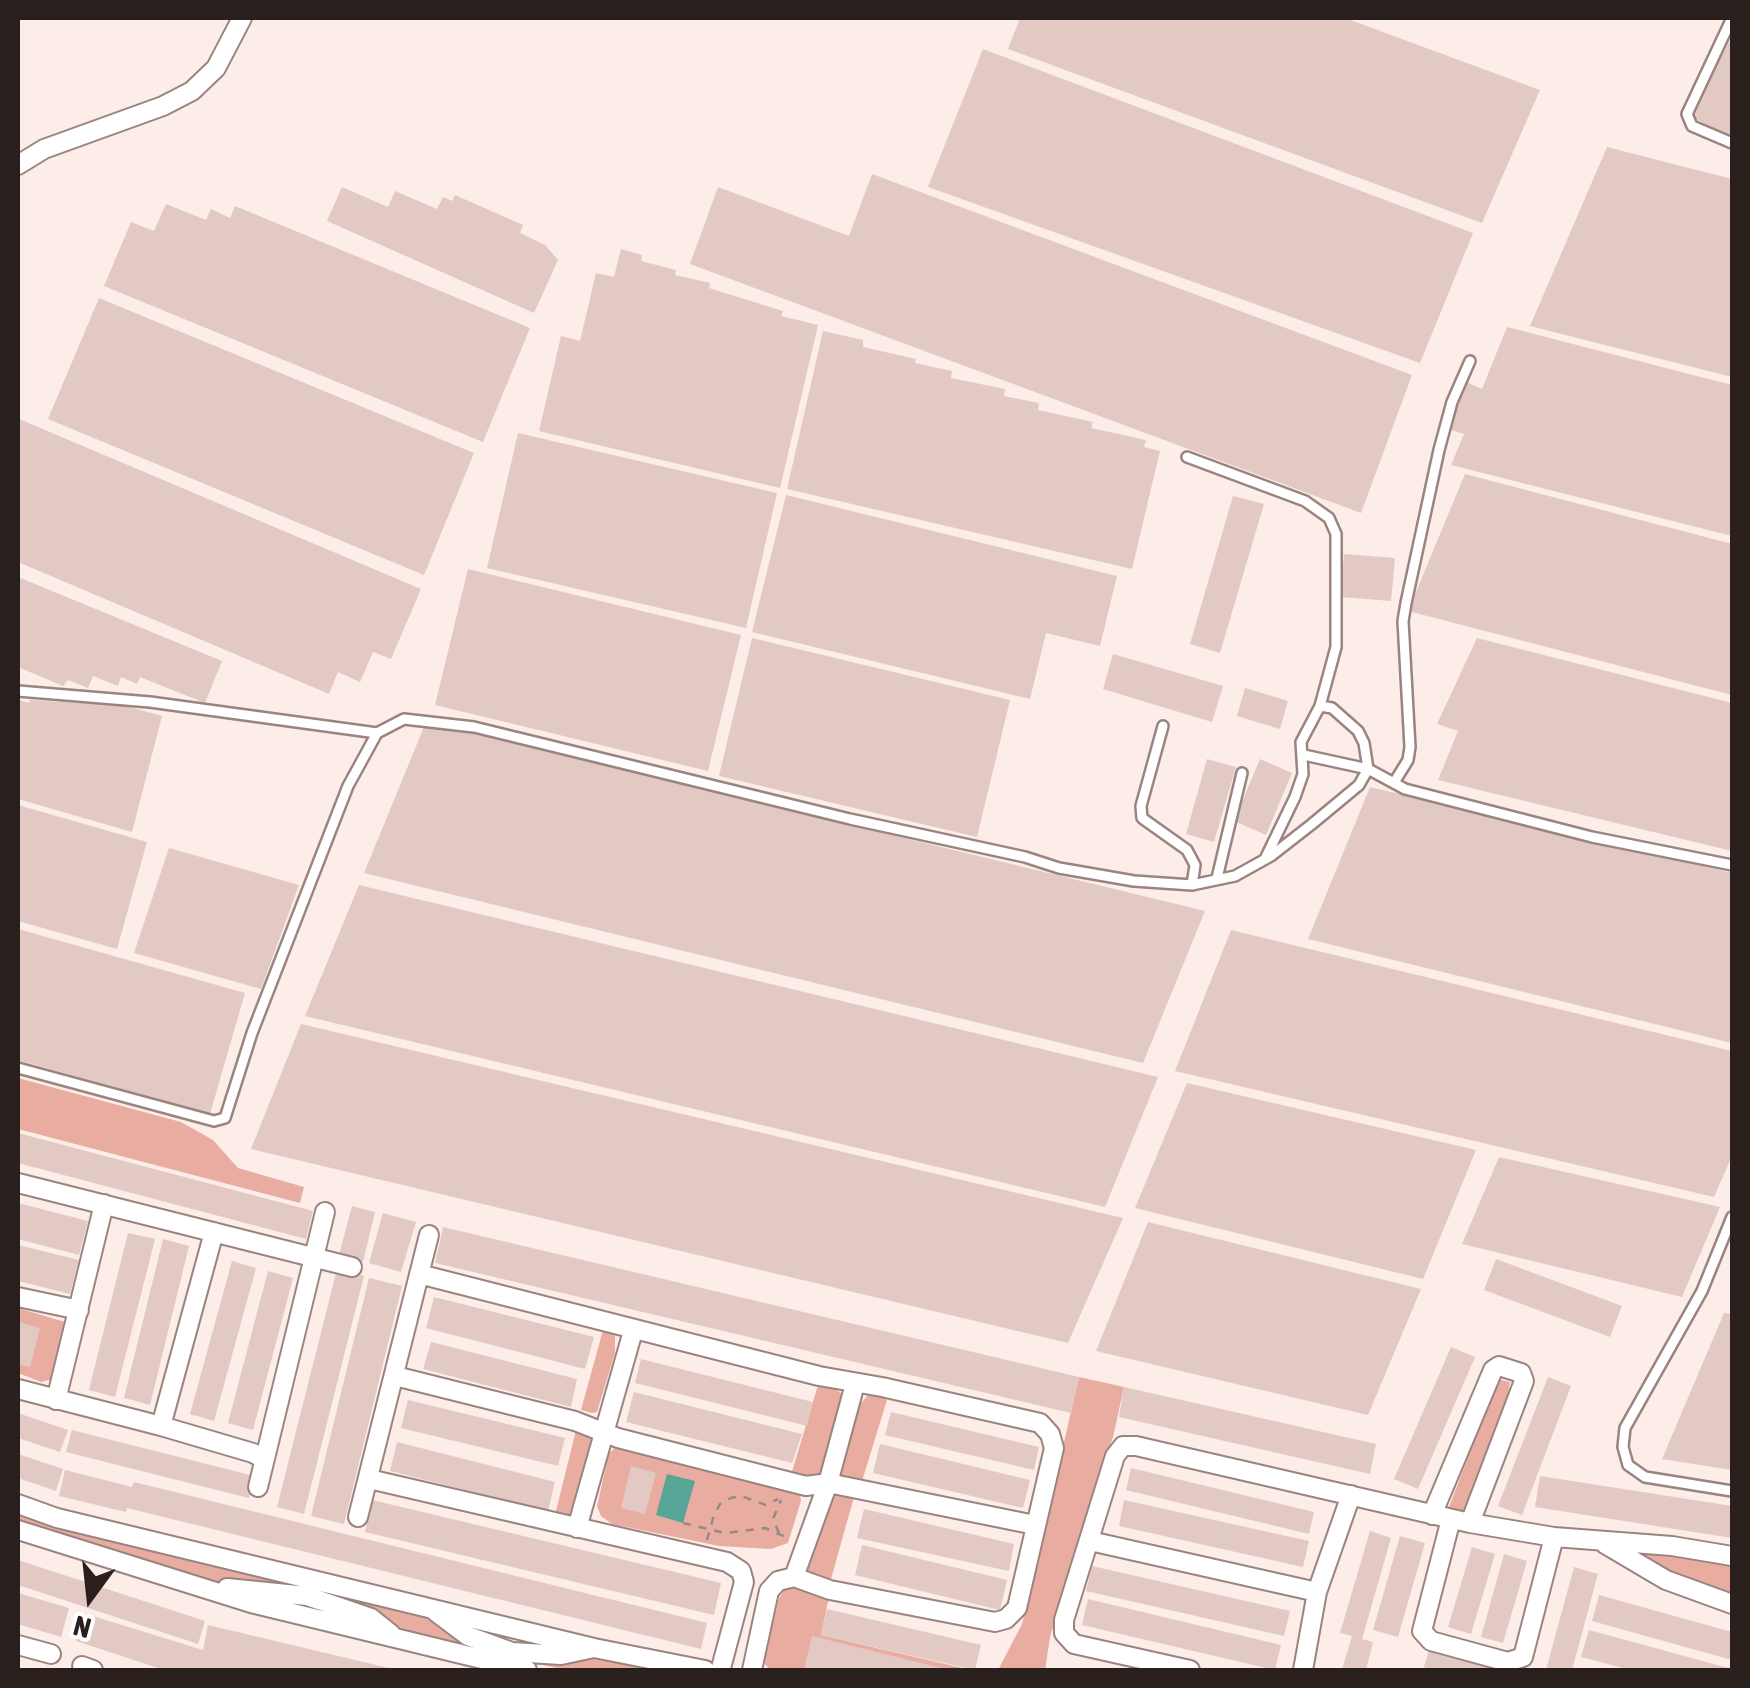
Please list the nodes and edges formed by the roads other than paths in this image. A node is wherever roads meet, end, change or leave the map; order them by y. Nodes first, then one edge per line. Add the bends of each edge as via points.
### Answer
1 (242, 18) edge
2 (1732, 18) edge
3 (1732, 143) edge
4 (18, 165) edge
5 (1470, 361) dead end
6 (1188, 456) dead end
7 (18, 691) edge
8 (1320, 706) junction
9 (1163, 726) dead end
10 (377, 733) junction
11 (1304, 755) junction
12 (1368, 769) junction
13 (1242, 773) dead end
14 (1394, 781) junction
15 (1265, 859) junction
16 (1732, 866) edge
17 (1217, 878) junction
18 (1192, 886) junction
19 (18, 1068) edge
20 (18, 1183) edge
21 (104, 1204) junction
22 (325, 1212) dead end
23 (1732, 1218) edge
24 (214, 1232) junction
25 (429, 1235) dead end
26 (314, 1258) junction
27 (352, 1267) dead end
28 (420, 1274) junction
29 (18, 1296) edge
30 (79, 1310) junction
31 (632, 1331) junction
32 (395, 1376) junction
33 (855, 1384) junction
34 (18, 1389) edge
35 (56, 1400) junction
36 (161, 1426) junction
37 (606, 1434) junction
38 (264, 1459) junction
39 (368, 1479) junction
40 (828, 1483) junction
41 (258, 1487) dead end
42 (1732, 1491) edge
43 (1351, 1495) junction
44 (18, 1504) edge
45 (358, 1517) dead end
46 (1442, 1517) junction
47 (1470, 1523) junction
48 (1035, 1525) junction
49 (578, 1528) junction
50 (18, 1530) edge
51 (1554, 1536) junction
52 (1596, 1539) junction
53 (1090, 1541) junction
54 (1732, 1556) edge
55 (794, 1578) junction
56 (1316, 1592) junction
57 (1732, 1604) edge
58 (18, 1646) edge
59 (51, 1654) dead end
60 (528, 1670) edge
61 (718, 1670) edge
62 (752, 1670) edge
63 (1190, 1670) edge
64 (1303, 1670) edge

1 - 4 street via 216,68 192,91
2 - 3 lane via 1686,114 1692,126
5 - 14 lane via 1438,450 1406,602 1410,747
6 - 8 lane via 1306,501 1328,518 1336,534 1336,647
7 - 10 lane
8 - 11 lane via 1305,730
8 - 12 lane via 1358,731
9 - 18 lane via 1142,818 1187,850
10 - 18 lane via 404,720 474,726 1058,868
10 - 19 lane via 348,786 225,1118 214,1121
11 - 12 lane
11 - 15 lane via 1295,796
12 - 14 lane
12 - 15 lane via 1360,785
13 - 17 lane
14 - 16 lane via 1592,837
15 - 17 lane
17 - 18 lane
20 - 21 street
21 - 24 street
21 - 30 street
22 - 26 street
23 - 42 lane via 1702,1291 1625,1428 1622,1447 1628,1465 1645,1478
24 - 26 street
24 - 36 street
25 - 28 street
26 - 27 street
26 - 38 street
28 - 31 street
28 - 32 street
29 - 30 street
30 - 35 street
31 - 33 street
31 - 37 street
32 - 37 street
32 - 39 street
33 - 40 street
33 - 48 street via 1040,1423 1054,1448
34 - 35 street
35 - 36 street
36 - 38 street
37 - 40 street via 806,1486
37 - 49 street
38 - 41 street
39 - 45 street
39 - 49 street
40 - 48 street
40 - 55 street
43 - 46 street
43 - 53 street via 1123,1446
43 - 56 street
44 - 61 street via 594,1648
46 - 47 street
46 - 47 street via 1499,1366 1521,1373 1524,1381
46 - 51 street via 1422,1632 1432,1641 1508,1662 1523,1657
47 - 51 street
48 - 55 street via 1017,1608 995,1622
49 - 61 street via 727,1562 741,1571 744,1582
50 - 60 street via 187,1585
51 - 52 street
52 - 54 street
52 - 57 street via 1666,1580
53 - 56 street
53 - 63 street via 1064,1633 1074,1644
55 - 62 street via 770,1590
56 - 64 street
58 - 59 street

